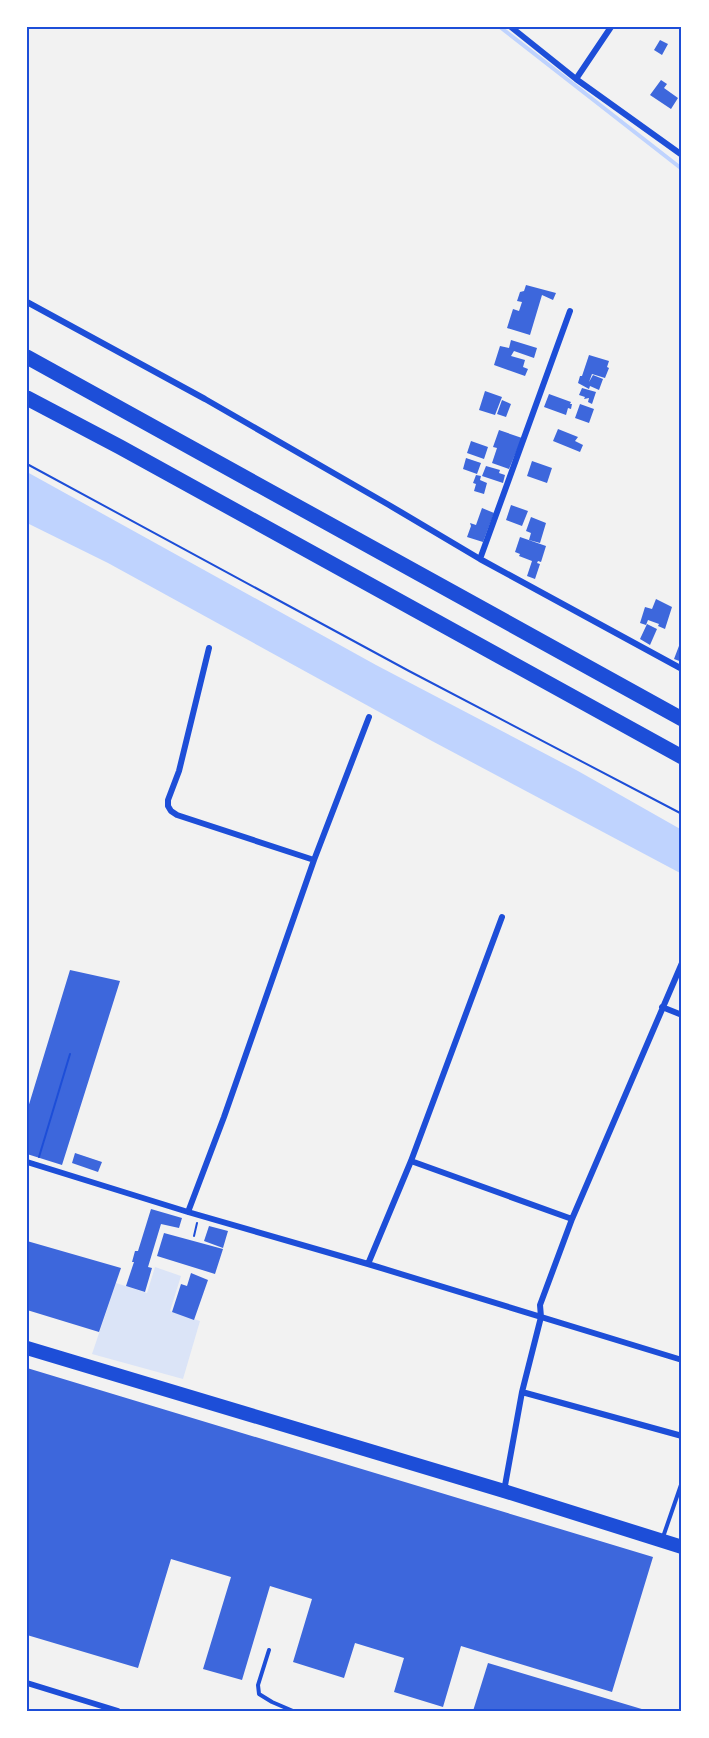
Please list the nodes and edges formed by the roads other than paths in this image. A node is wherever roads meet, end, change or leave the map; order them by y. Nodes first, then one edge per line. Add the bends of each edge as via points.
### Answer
1 (511, 27) edge
2 (611, 27) edge
3 (576, 78) junction
4 (682, 155) edge
5 (27, 302) edge
6 (570, 311) dead end
7 (27, 357) edge
8 (27, 398) edge
9 (480, 560) junction
10 (209, 648) dead end
11 (682, 669) edge
12 (369, 717) dead end
13 (682, 719) edge
14 (682, 757) edge
15 (314, 860) junction
16 (502, 917) dead end
17 (682, 963) edge
18 (662, 1007) junction
19 (682, 1015) edge
20 (411, 1161) junction
21 (27, 1162) edge
22 (188, 1212) junction
23 (572, 1220) junction
24 (368, 1264) junction
25 (541, 1317) junction
26 (27, 1348) edge
27 (682, 1360) edge
28 (522, 1392) junction
29 (682, 1436) edge
30 (682, 1482) edge
31 (504, 1491) junction
32 (662, 1541) junction
33 (682, 1547) edge
34 (269, 1650) dead end
35 (27, 1683) edge
36 (118, 1711) edge
37 (293, 1711) edge

1 - 3 street
2 - 3 street
3 - 4 street
5 - 9 street via 206,399
6 - 9 street
7 - 13 highway
8 - 14 highway
9 - 11 street
10 - 15 street via 168,806 177,815
12 - 15 street
15 - 22 street
16 - 20 street
17 - 18 street
18 - 19 street
18 - 23 street
20 - 23 street
20 - 24 street
21 - 22 street
22 - 24 street
23 - 25 street via 540,1305
24 - 25 street
25 - 27 street
25 - 28 street
26 - 31 highway
28 - 29 street
28 - 31 street
30 - 32 lane
31 - 32 highway
32 - 33 highway
34 - 37 lane via 259,1694
35 - 36 street

